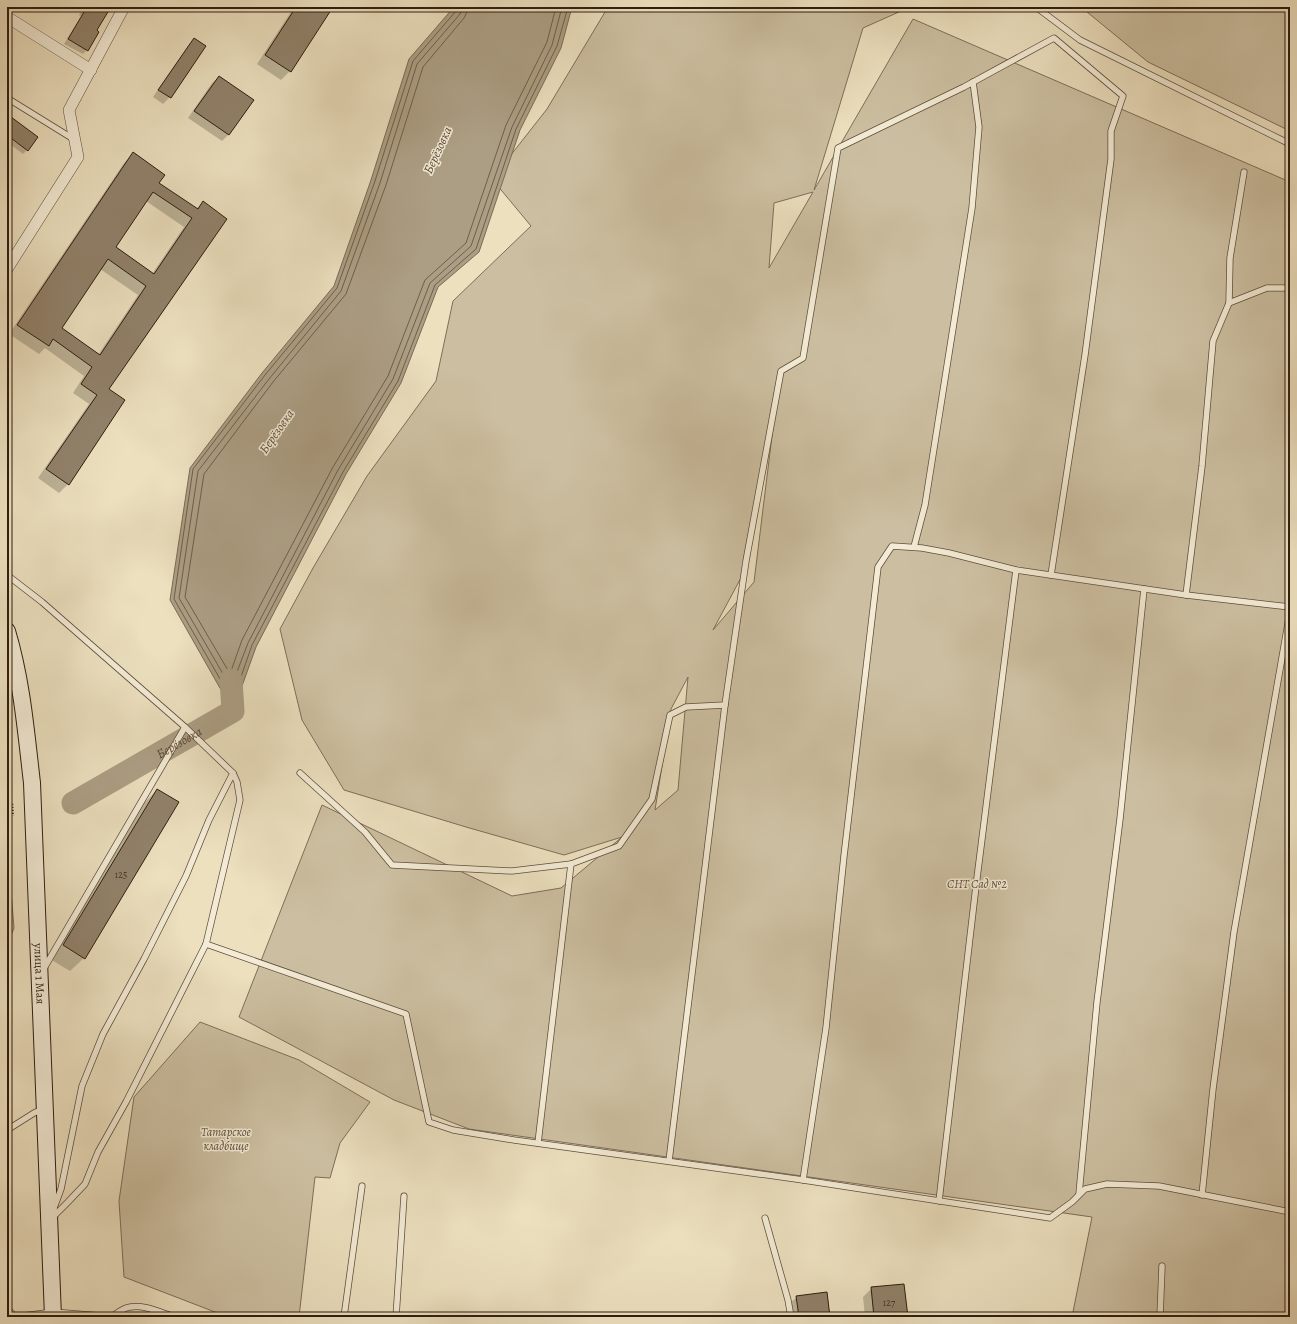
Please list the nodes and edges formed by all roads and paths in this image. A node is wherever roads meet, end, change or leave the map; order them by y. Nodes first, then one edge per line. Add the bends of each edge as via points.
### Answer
1 (124, 7) edge
2 (1036, 7) edge
3 (7, 17) edge
4 (91, 70) junction
5 (973, 82) junction
6 (7, 98) edge
7 (75, 140) junction
8 (1290, 144) edge
9 (1244, 172) dead end
10 (7, 269) edge
11 (1290, 288) edge
12 (1229, 303) junction
13 (914, 547) junction
14 (1016, 570) junction
15 (7, 575) edge
16 (1051, 575) junction
17 (1144, 589) junction
18 (1186, 595) junction
19 (1290, 607) edge
20 (1290, 612) edge
21 (7, 631) edge
22 (725, 706) junction
23 (184, 727) junction
24 (233, 773) junction
25 (300, 773) dead end
26 (7, 804) edge
27 (14, 816) dead end
28 (571, 864) junction
29 (206, 944) junction
30 (39, 976) junction
31 (45, 1108) junction
32 (7, 1130) edge
33 (538, 1143) junction
34 (669, 1162) junction
35 (803, 1180) junction
36 (362, 1186) dead end
37 (7, 1192) edge
38 (1079, 1195) junction
39 (1202, 1195) junction
40 (404, 1196) dead end
41 (939, 1201) junction
42 (1290, 1212) edge
43 (765, 1218) dead end
44 (50, 1219) junction
45 (7, 1240) edge
46 (1162, 1266) dead end
47 (7, 1308) edge
48 (53, 1315) edge
49 (15, 1317) edge
50 (113, 1317) edge
51 (174, 1317) edge
52 (344, 1317) edge
53 (396, 1317) edge
54 (791, 1317) edge
55 (1160, 1317) edge

1 - 4 street
2 - 8 lane via 1080,40
3 - 4 street
4 - 7 street via 69,110
5 - 13 lane via 978,127 972,208 925,505
5 - 16 lane via 1054,38 1123,96 1111,131 1111,159 1085,356
5 - 22 lane via 838,148 803,358 781,371 746,561
6 - 7 lane
7 - 10 street via 78,157
9 - 12 lane via 1230,258
11 - 12 lane via 1267,288
12 - 18 lane via 1213,341 1202,466
13 - 14 lane
13 - 35 lane via 892,546 878,567 826,1028
14 - 16 lane
14 - 41 lane
15 - 23 lane via 42,602
16 - 17 lane
17 - 18 lane
17 - 38 lane via 1120,819 1097,1002
18 - 19 lane
20 - 39 lane via 1234,932
21 - 30 main road, улица 1 Мая via 16,661 32,783
22 - 28 lane via 686,707 670,715 652,799 619,846
22 - 34 lane
23 - 24 lane
23 - 30 lane
24 - 29 lane via 240,800
24 - 44 lane via 209,820 186,876 103,1034 82,1086 60,1189
25 - 28 lane via 365,832 392,864 512,871
26 - 27 path via 12,803
28 - 33 lane
29 - 33 lane via 406,1014 429,1122 453,1130
29 - 44 lane via 98,1152 85,1184
30 - 31 main road, улица 1 Мая
31 - 32 lane
31 - 44 main road, улица 1 Мая
33 - 34 lane
34 - 35 lane
35 - 41 lane
36 - 52 lane
37 - 45 lane
38 - 39 lane via 1085,1189 1107,1184 1159,1186
38 - 41 lane via 1050,1218
39 - 42 lane
40 - 53 lane
43 - 54 lane
44 - 48 main road, улица 1 Мая
46 - 55 lane
47 - 49 lane
48 - 49 lane
48 - 50 lane
50 - 51 lane via 122,1309 131,1307 141,1307

